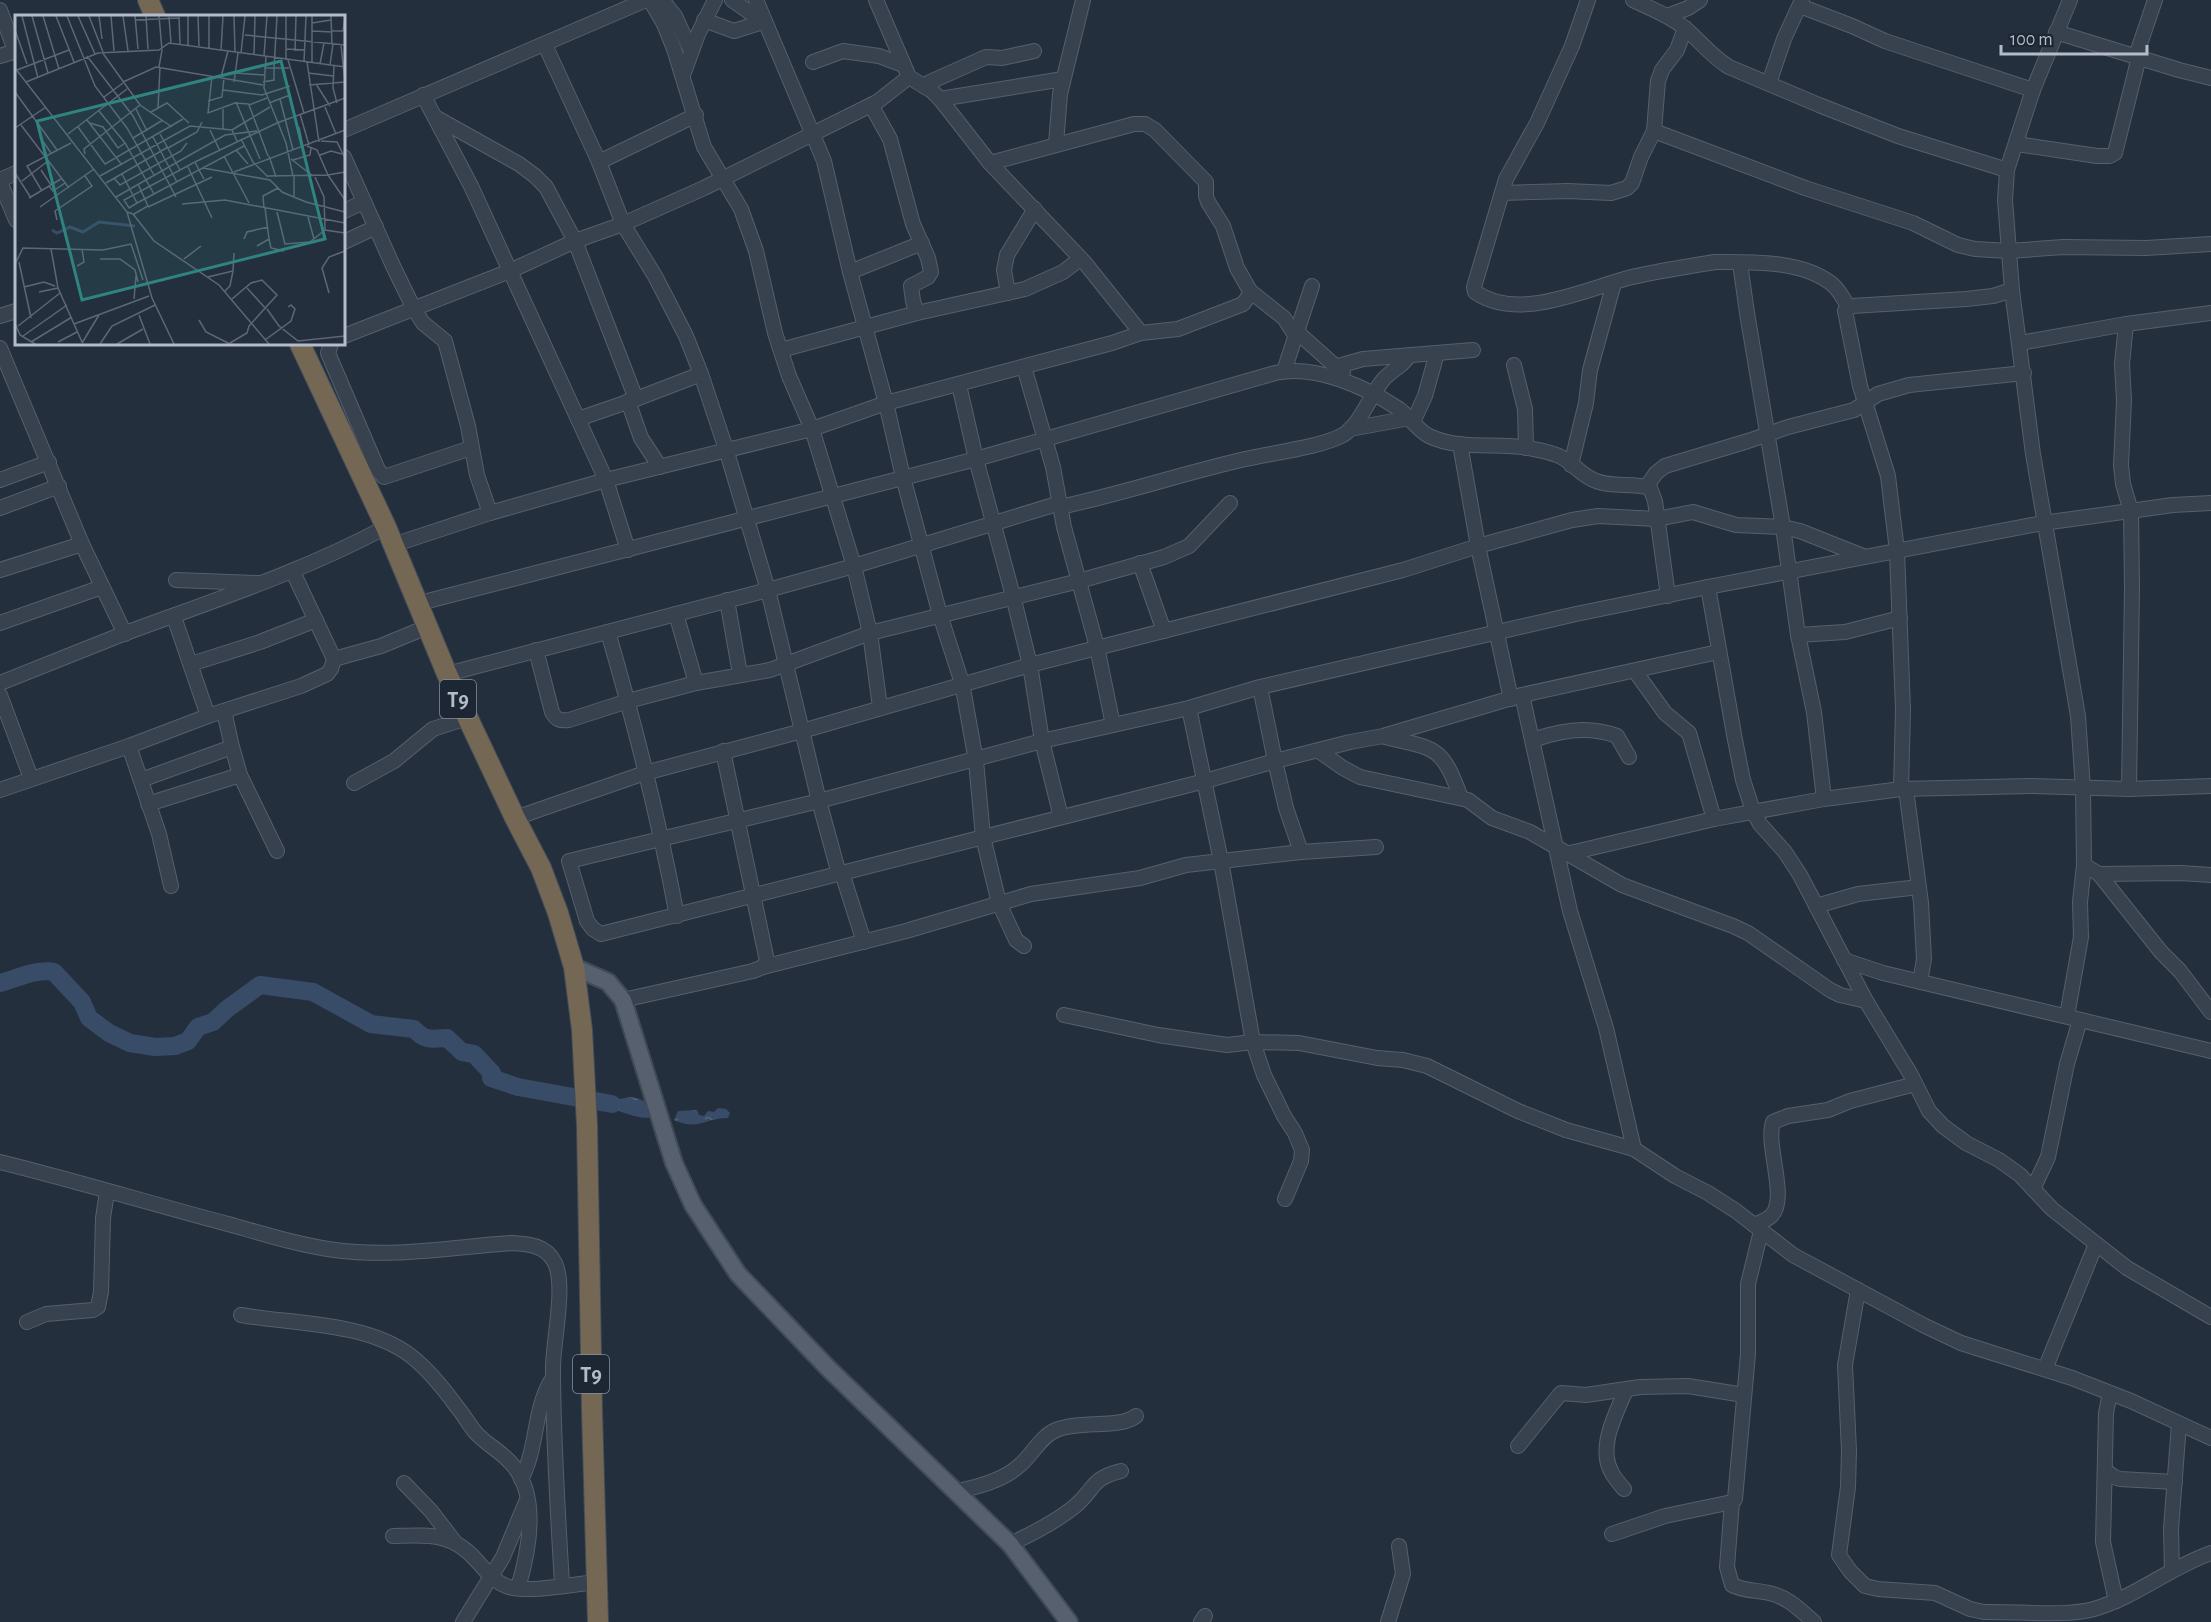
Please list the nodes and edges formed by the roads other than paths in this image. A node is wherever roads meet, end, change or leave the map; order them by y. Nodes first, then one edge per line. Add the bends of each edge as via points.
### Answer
1 (148, 0) edge
2 (659, 0) edge
3 (715, 0) edge
4 (732, 0) edge
5 (756, 0) edge
6 (876, 0) edge
7 (1083, 0) edge
8 (1588, 0) edge
9 (1633, 0) edge
10 (1700, 0) edge
11 (2070, 0) edge
12 (2156, 0) edge
13 (1801, 3) edge
14 (0, 10) edge
15 (155, 15) edge
16 (1667, 16) junction
17 (704, 20) junction
18 (764, 23) junction
19 (1685, 28) junction
20 (2056, 32) junction
21 (545, 45) junction
22 (15, 49) edge
23 (691, 51) junction
24 (1034, 51) dead end
25 (15, 52) edge
26 (2137, 56) junction
27 (0, 57) edge
28 (813, 62) dead end
29 (906, 71) junction
30 (683, 75) junction
31 (2211, 78) edge
32 (1063, 79) junction
33 (1769, 83) junction
34 (924, 86) junction
35 (2033, 90) junction
36 (423, 95) junction
37 (940, 99) junction
38 (871, 105) junction
39 (696, 115) junction
40 (435, 117) junction
41 (345, 130) edge
42 (1654, 131) junction
43 (813, 133) junction
44 (1056, 144) junction
45 (2017, 144) junction
46 (345, 159) edge
47 (599, 162) junction
48 (990, 163) junction
49 (2007, 170) junction
50 (15, 174) edge
51 (723, 179) junction
52 (0, 181) edge
53 (1502, 193) junction
54 (364, 202) junction
55 (1035, 209) junction
56 (345, 211) edge
57 (15, 218) edge
58 (623, 224) junction
59 (376, 227) junction
60 (575, 241) junction
61 (345, 242) edge
62 (922, 243) junction
63 (2211, 244) edge
64 (2009, 251) junction
65 (1080, 259) junction
66 (1740, 263) junction
67 (510, 271) junction
68 (850, 272) junction
69 (1614, 283) junction
70 (1312, 286) dead end
71 (2012, 290) junction
72 (1008, 292) junction
73 (1247, 298) junction
74 (1306, 301) junction
75 (1848, 307) junction
76 (1271, 308) junction
77 (414, 309) junction
78 (15, 311) edge
79 (917, 313) junction
80 (2211, 313) edge
81 (0, 316) edge
82 (2126, 324) junction
83 (866, 328) junction
84 (1141, 333) junction
85 (1295, 333) junction
86 (345, 336) edge
87 (2020, 343) junction
88 (300, 345) edge
89 (331, 345) edge
90 (781, 350) junction
91 (1473, 351) dead end
92 (1437, 353) junction
93 (1409, 355) junction
94 (2, 359) edge
95 (1514, 365) dead end
96 (1024, 367) junction
97 (1335, 367) junction
98 (1284, 371) junction
99 (701, 374) junction
100 (2024, 374) junction
101 (1356, 384) junction
102 (958, 385) junction
103 (1374, 395) junction
104 (632, 400) junction
105 (886, 403) junction
106 (1866, 403) junction
107 (578, 419) junction
108 (1412, 420) junction
109 (812, 429) junction
110 (1350, 429) junction
111 (1766, 434) junction
112 (1045, 440) junction
113 (1460, 444) junction
114 (471, 448) junction
115 (1526, 448) junction
116 (726, 449) junction
117 (976, 459) junction
118 (49, 462) junction
119 (1571, 465) junction
120 (660, 466) junction
121 (903, 477) junction
122 (0, 480) edge
123 (606, 480) junction
124 (59, 486) junction
125 (1647, 486) junction
126 (834, 497) junction
127 (1230, 503) dead end
128 (2211, 503) edge
129 (1060, 505) junction
130 (0, 508) edge
131 (2131, 511) junction
132 (490, 513) junction
133 (746, 519) junction
134 (1657, 519) junction
135 (992, 522) junction
136 (2043, 523) junction
137 (1783, 527) junction
138 (389, 536) junction
139 (82, 544) junction
140 (921, 544) junction
141 (1478, 546) junction
142 (628, 550) junction
143 (1897, 551) junction
144 (1865, 557) junction
145 (1140, 563) junction
146 (854, 566) junction
147 (0, 570) edge
148 (293, 572) junction
149 (1789, 572) junction
150 (176, 580) dead end
151 (1079, 581) junction
152 (264, 583) junction
153 (102, 586) junction
154 (1708, 587) junction
155 (768, 590) junction
156 (1013, 596) junction
157 (1668, 596) junction
158 (727, 600) junction
159 (416, 604) junction
160 (676, 614) junction
161 (940, 615) junction
162 (174, 617) junction
163 (1900, 618) junction
164 (316, 620) junction
165 (0, 623) edge
166 (427, 627) junction
167 (1164, 631) junction
168 (608, 632) junction
169 (1498, 632) junction
170 (870, 633) junction
171 (125, 634) junction
172 (1798, 635) junction
173 (1097, 647) junction
174 (536, 650) junction
175 (1718, 652) junction
176 (334, 659) junction
177 (190, 664) junction
178 (785, 664) junction
179 (1030, 665) junction
180 (1635, 671) junction
181 (447, 674) junction
182 (740, 674) junction
183 (696, 682) junction
184 (0, 683) edge
185 (962, 683) junction
186 (1260, 687) junction
187 (0, 695) edge
188 (1516, 697) junction
189 (628, 701) junction
190 (880, 707) junction
191 (1189, 708) junction
192 (224, 711) junction
193 (208, 716) junction
194 (467, 718) junction
195 (1113, 725) junction
196 (802, 731) junction
197 (1383, 736) junction
198 (1533, 740) junction
199 (1042, 741) junction
200 (129, 746) junction
201 (232, 747) junction
202 (1318, 751) junction
203 (723, 752) junction
204 (1629, 758) dead end
205 (976, 760) junction
206 (1275, 761) junction
207 (645, 773) junction
208 (240, 775) junction
209 (31, 778) junction
210 (141, 780) junction
211 (1205, 781) junction
212 (354, 783) dead end
213 (2211, 786) edge
214 (1904, 789) junction
215 (2083, 789) junction
216 (2130, 789) junction
217 (0, 790) edge
218 (1461, 798) junction
219 (1824, 799) junction
220 (819, 801) junction
221 (148, 804) junction
222 (1753, 811) junction
223 (1061, 817) junction
224 (514, 818) junction
225 (1714, 819) junction
226 (736, 821) junction
227 (983, 837) junction
228 (663, 839) junction
229 (1376, 847) dead end
230 (277, 850) dead end
231 (1560, 851) junction
232 (1301, 852) junction
233 (1221, 861) junction
234 (2084, 865) junction
235 (841, 873) junction
236 (2099, 874) junction
237 (2211, 876) edge
238 (171, 886) dead end
239 (1919, 887) junction
240 (754, 894) junction
241 (999, 903) junction
242 (1816, 906) junction
243 (677, 916) junction
244 (864, 942) junction
245 (1024, 946) dead end
246 (1844, 960) junction
247 (574, 967) junction
248 (764, 967) junction
249 (1920, 981) junction
250 (623, 1000) junction
251 (1866, 1000) junction
252 (2211, 1012) edge
253 (1064, 1015) dead end
254 (2074, 1018) junction
255 (1252, 1042) junction
256 (2211, 1052) edge
257 (1915, 1084) junction
258 (1634, 1149) junction
259 (0, 1162) edge
260 (2033, 1189) junction
261 (107, 1192) junction
262 (1286, 1199) dead end
263 (1757, 1228) junction
264 (2096, 1244) junction
265 (1858, 1290) junction
266 (241, 1315) dead end
267 (2211, 1317) edge
268 (27, 1322) dead end
269 (2045, 1369) junction
270 (553, 1378) junction
271 (1626, 1390) junction
272 (2110, 1393) junction
273 (1744, 1395) junction
274 (1136, 1416) dead end
275 (2179, 1424) junction
276 (2211, 1438) edge
277 (1518, 1446) dead end
278 (1121, 1471) dead end
279 (2106, 1471) junction
280 (521, 1479) junction
281 (2175, 1482) junction
282 (404, 1483) dead end
283 (1624, 1489) dead end
284 (957, 1491) junction
285 (527, 1499) junction
286 (1732, 1503) junction
287 (1612, 1534) dead end
288 (393, 1536) dead end
289 (454, 1541) junction
290 (1010, 1544) junction
291 (1399, 1546) dead end
292 (2211, 1553) edge
293 (2172, 1571) junction
294 (490, 1576) junction
295 (597, 1582) junction
296 (562, 1585) junction
297 (514, 1588) junction
298 (477, 1598) junction
299 (2116, 1601) junction
300 (463, 1622) edge
301 (598, 1622) edge
302 (1069, 1622) edge
303 (1388, 1622) edge
304 (1814, 1622) edge

1 - 15 highway
2 - 21 street
2 - 23 street via 675,16
2 - 30 street
3 - 17 street
4 - 18 street
5 - 18 street
6 - 29 street
7 - 32 street
8 - 53 street via 1572,46
9 - 16 street
10 - 16 street
11 - 20 street
12 - 26 street
13 - 33 street
13 - 35 street via 1886,41
14 - 22 street
16 - 19 street
17 - 18 street via 734,31
17 - 23 street
18 - 43 street
19 - 33 street via 1718,61
19 - 42 street via 1658,81
20 - 26 street
20 - 35 street
21 - 36 street
21 - 47 street
23 - 30 street
24 - 34 street via 981,59
25 - 27 street
26 - 31 street
26 - 45 street via 2115,153 2097,156
28 - 29 street via 843,51 879,56
29 - 34 street
29 - 38 street
30 - 39 street
32 - 37 street
32 - 44 street
33 - 49 street via 1898,136
34 - 37 street
35 - 45 street
36 - 40 street
36 - 41 street
37 - 48 street
38 - 43 street
38 - 62 street via 890,139
39 - 47 street
39 - 51 street via 704,147
40 - 60 street via 535,176 546,187
40 - 67 street
42 - 53 street via 1632,183 1622,191
42 - 64 street via 1805,189 1913,223 1958,245
43 - 51 street
43 - 68 street via 824,161
44 - 48 street
44 - 73 street via 1134,124 1145,124 1155,130 1206,182 1208,202 1223,226
45 - 49 street
46 - 54 street
47 - 58 street
48 - 55 street
49 - 64 street
50 - 52 street
51 - 58 street
51 - 90 street via 741,209 756,251
52 - 57 street
53 - 69 street via 1475,292 1493,301 1517,304 1576,295
54 - 56 street
54 - 59 street
55 - 65 street
55 - 72 street via 1007,255 1004,270
58 - 60 street
58 - 99 street via 655,276
59 - 61 street
59 - 77 street
60 - 67 street
60 - 104 street
62 - 68 street
62 - 79 street via 931,272 911,286
63 - 64 street
64 - 71 street
65 - 72 street via 1042,283
65 - 84 street
66 - 69 street via 1715,262
66 - 75 street via 1810,272 1832,284
66 - 111 street
67 - 77 street
67 - 107 street
68 - 83 street
69 - 119 street via 1590,370
70 - 74 street
71 - 75 street via 1966,299
71 - 87 street
72 - 79 street
73 - 76 street
73 - 84 street via 1178,329
74 - 76 street via 1289,310
74 - 85 street
75 - 106 street via 1844,315
76 - 85 street
77 - 86 street
77 - 114 street via 423,323 445,341
78 - 81 street
79 - 83 street
80 - 82 street
82 - 87 street
82 - 131 street via 2121,465
83 - 90 street
83 - 105 street
84 - 96 street
85 - 97 street
85 - 98 street
87 - 100 street
88 - 138 highway, T9
89 - 114 street via 328,352 384,477
90 - 109 street
91 - 92 street
92 - 93 street
92 - 108 street via 1425,396
93 - 97 street via 1363,359
93 - 103 street via 1385,377
94 - 118 street
95 - 115 street via 1525,409
96 - 102 street
96 - 112 street
97 - 101 street
98 - 101 street via 1302,371
98 - 112 street
99 - 104 street
99 - 116 street
100 - 106 street via 1909,385 1878,394
100 - 136 street
101 - 103 street
102 - 105 street
102 - 117 street
103 - 108 street
103 - 110 street
104 - 107 street
104 - 120 street via 641,438
105 - 109 street
105 - 121 street
106 - 111 street via 1854,410
106 - 143 street via 1888,476
107 - 123 street
108 - 110 street
108 - 113 street via 1428,435
109 - 116 street
109 - 126 street
110 - 129 street via 1322,442
111 - 125 street via 1665,465
111 - 137 street
112 - 117 street
112 - 129 street
113 - 115 street
113 - 141 street
114 - 132 street
115 - 119 street via 1558,455
116 - 120 street
116 - 133 street
117 - 121 street
117 - 135 street
118 - 122 street
118 - 124 street
119 - 125 street via 1596,482
120 - 123 street
121 - 126 street
121 - 140 street
123 - 132 street
123 - 142 street
124 - 130 street
124 - 139 street
125 - 134 street via 1653,492
126 - 133 street
126 - 146 street
127 - 145 street via 1189,546
128 - 131 street
129 - 135 street
129 - 151 street
131 - 136 street
131 - 216 street
132 - 138 street
133 - 142 street
133 - 155 street
134 - 137 street via 1693,512 1736,525
134 - 141 street via 1598,516
134 - 157 street
135 - 140 street
135 - 156 street
136 - 143 street
136 - 215 street via 2078,716
137 - 144 street
137 - 149 street
138 - 148 street via 345,549
138 - 159 highway, T9
139 - 147 street
139 - 153 street
140 - 146 street
140 - 161 street
141 - 167 street via 1403,570
141 - 169 street
142 - 159 street
143 - 144 street
143 - 163 street
144 - 149 street
145 - 151 street
145 - 167 street
146 - 155 street
146 - 170 street
148 - 152 street
148 - 164 street
149 - 154 street
149 - 172 street
150 - 152 street
151 - 156 street
151 - 173 street
152 - 162 street
153 - 165 street
153 - 171 street
154 - 157 street
154 - 175 street
155 - 158 street
155 - 178 street
156 - 161 street
156 - 179 street
157 - 169 street
158 - 160 street
158 - 182 street
159 - 166 highway, T9
160 - 168 street
160 - 183 street
161 - 170 street
161 - 185 street
162 - 171 street
162 - 177 street
163 - 172 street via 1845,632
163 - 214 street
164 - 176 street
164 - 177 street
166 - 176 street
166 - 181 highway, T9
167 - 173 street
168 - 174 street
168 - 189 street
169 - 186 street
169 - 188 street
170 - 178 street
170 - 190 street
171 - 184 street
172 - 219 street via 1814,712
173 - 179 street
173 - 195 street
174 - 181 street
174 - 189 street via 555,718 569,720
175 - 180 street
175 - 222 street via 1743,780
176 - 192 street via 331,669 317,679
177 - 193 street
178 - 182 street
178 - 196 street
179 - 185 street
179 - 199 street
180 - 188 street
180 - 225 street via 1665,713 1689,733
181 - 194 highway, T9
182 - 183 street
183 - 189 street
185 - 190 street
185 - 205 street
186 - 191 street
186 - 206 street
187 - 209 street
188 - 197 street
188 - 198 street
189 - 207 street
190 - 196 street
191 - 195 street
191 - 211 street
192 - 193 street
192 - 201 street
193 - 200 street
194 - 212 street via 433,729 393,761
194 - 224 highway, T9
195 - 199 street
196 - 203 street
196 - 220 street
197 - 202 street
197 - 218 street via 1440,754
198 - 204 street via 1566,731 1594,729 1617,736
198 - 231 street
199 - 205 street
199 - 223 street
200 - 209 street
200 - 210 street
201 - 208 street
201 - 210 street
202 - 206 street
202 - 218 street via 1360,777
203 - 207 street
203 - 226 street
205 - 220 street
205 - 227 street
206 - 211 street
206 - 232 street
207 - 224 street
207 - 228 street
208 - 221 street
208 - 230 street
209 - 217 street
210 - 221 street
211 - 223 street
211 - 233 street
213 - 216 street
214 - 215 street
214 - 219 street
214 - 239 street
215 - 216 street
215 - 234 street
218 - 231 street via 1492,818 1530,832
219 - 222 street
220 - 226 street
220 - 235 street
221 - 238 street
222 - 225 street
222 - 242 street via 1785,852
223 - 227 street
224 - 247 highway, T9 via 541,868
225 - 231 street
226 - 228 street
226 - 240 street
227 - 235 street
227 - 241 street
228 - 243 street
228 - 243 street via 569,861 587,921 601,934
229 - 232 street
231 - 251 street via 1631,889 1733,926 1830,990
231 - 258 street via 1579,944 1606,1028
232 - 233 street
233 - 241 street
233 - 255 street
234 - 236 street
234 - 254 street
235 - 240 street
235 - 244 street
236 - 237 street
236 - 252 street
239 - 242 street via 1858,894
239 - 249 street via 1924,959
240 - 243 street
240 - 248 street via 767,961
241 - 244 street
241 - 245 street via 1016,940
242 - 246 street
244 - 248 street
246 - 249 street
246 - 251 street
247 - 250 main road via 608,982
247 - 295 highway, T9 via 585,1063
248 - 250 street
249 - 254 street
250 - 284 main road via 674,1162 716,1243 761,1300
251 - 257 street
253 - 255 street via 1227,1045
254 - 256 street
254 - 260 street via 2049,1157
255 - 258 street via 1299,1042 1416,1063 1566,1130
255 - 262 street via 1302,1150
257 - 260 street via 1929,1111 1943,1126 1999,1160
257 - 263 street via 1773,1122 1778,1192 1774,1212
258 - 263 street
259 - 261 street
260 - 264 street
261 - 268 street via 98,1307 46,1314
261 - 270 street via 283,1241 335,1250 385,1254 512,1243 541,1248 555,1264 558,1276
263 - 265 street via 1793,1255
263 - 273 street via 1748,1284
264 - 267 street via 2127,1269
264 - 269 street
265 - 269 street via 1961,1342
265 - 299 street via 1845,1365 1848,1487 1839,1549 1842,1561 1865,1586 1935,1593 1970,1610 2080,1612
266 - 280 street via 341,1328 401,1349 435,1379 474,1430 510,1462
269 - 272 street
270 - 280 street via 543,1395 528,1467
270 - 296 street
271 - 273 street via 1688,1386
271 - 277 street via 1586,1395 1562,1393
271 - 283 street via 1610,1424 1607,1442 1611,1471
272 - 275 street
272 - 279 street
273 - 286 street via 1737,1494
274 - 284 street via 1123,1424 1101,1422 1053,1431 1012,1471
275 - 276 street
275 - 281 street
278 - 290 street via 1098,1479 1072,1508 1047,1526
279 - 281 street via 2120,1479
279 - 299 street via 2103,1542
280 - 285 street
281 - 293 street
282 - 289 street
284 - 290 main road
285 - 294 street via 503,1557
285 - 297 street via 531,1524 526,1562
286 - 287 street via 1665,1516
286 - 304 street via 1727,1567 1732,1585 1786,1598
288 - 289 street via 433,1536
289 - 294 street
290 - 302 main road
291 - 303 street via 1402,1574
292 - 293 street
293 - 299 street
294 - 297 street
294 - 298 street
295 - 296 street
295 - 301 highway, T9
296 - 297 street
297 - 298 street
298 - 300 street

